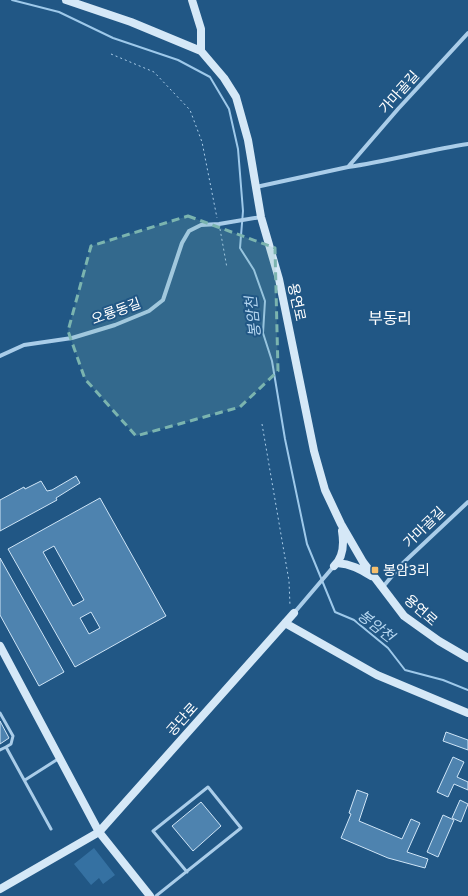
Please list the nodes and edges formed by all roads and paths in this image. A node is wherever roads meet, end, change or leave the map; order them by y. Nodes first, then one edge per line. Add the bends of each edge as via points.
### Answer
1 (66, 0) edge
2 (192, 0) edge
3 (468, 34) edge
4 (201, 51) junction
5 (111, 54) dead end
6 (468, 144) edge
7 (348, 167) junction
8 (259, 186) junction
9 (261, 217) junction
10 (219, 224) junction
11 (227, 268) dead end
12 (0, 356) edge
13 (262, 424) dead end
14 (468, 502) edge
15 (341, 524) junction
16 (336, 564) junction
17 (375, 579) junction
18 (381, 588) junction
19 (289, 618) junction
20 (1, 650) edge
21 (468, 658) edge
22 (0, 713) edge
23 (468, 713) edge
24 (6, 747) junction
25 (0, 750) edge
26 (60, 758) junction
27 (25, 780) junction
28 (51, 829) dead end
29 (99, 832) junction
30 (187, 872) junction
31 (0, 889) edge
32 (150, 896) edge
33 (156, 896) edge

1 - 4 street, 용연로 via 131,22
2 - 4 street via 201,29
3 - 7 street, 가마골길
4 - 8 street, 용연로 via 236,97
5 - 10 path via 154,72 190,110 202,142
6 - 7 street
7 - 8 street
8 - 9 street, 용연로
9 - 10 street, 오룡동길
9 - 15 street, 용연로 via 279,279 314,451 325,490
10 - 11 path
10 - 12 street, 오룡동길 via 201,225 189,231 182,243 163,300 149,311 72,338 24,345
13 - 19 path via 289,581
14 - 18 street, 가마골길 via 402,564
15 - 16 street via 344,543
15 - 17 street, 용연로
16 - 17 street via 348,564
16 - 19 street
17 - 18 street, 용연로
18 - 21 street, 용연로 via 404,616
19 - 23 street via 377,675
19 - 29 street, 공단로
20 - 26 street
22 - 24 lane via 14,736 11,744
24 - 25 lane
24 - 27 lane
26 - 27 lane
26 - 29 street
27 - 28 lane
29 - 31 street, 공단로
29 - 32 street
30 - 30 lane via 241,828 208,787 153,831
30 - 33 lane

